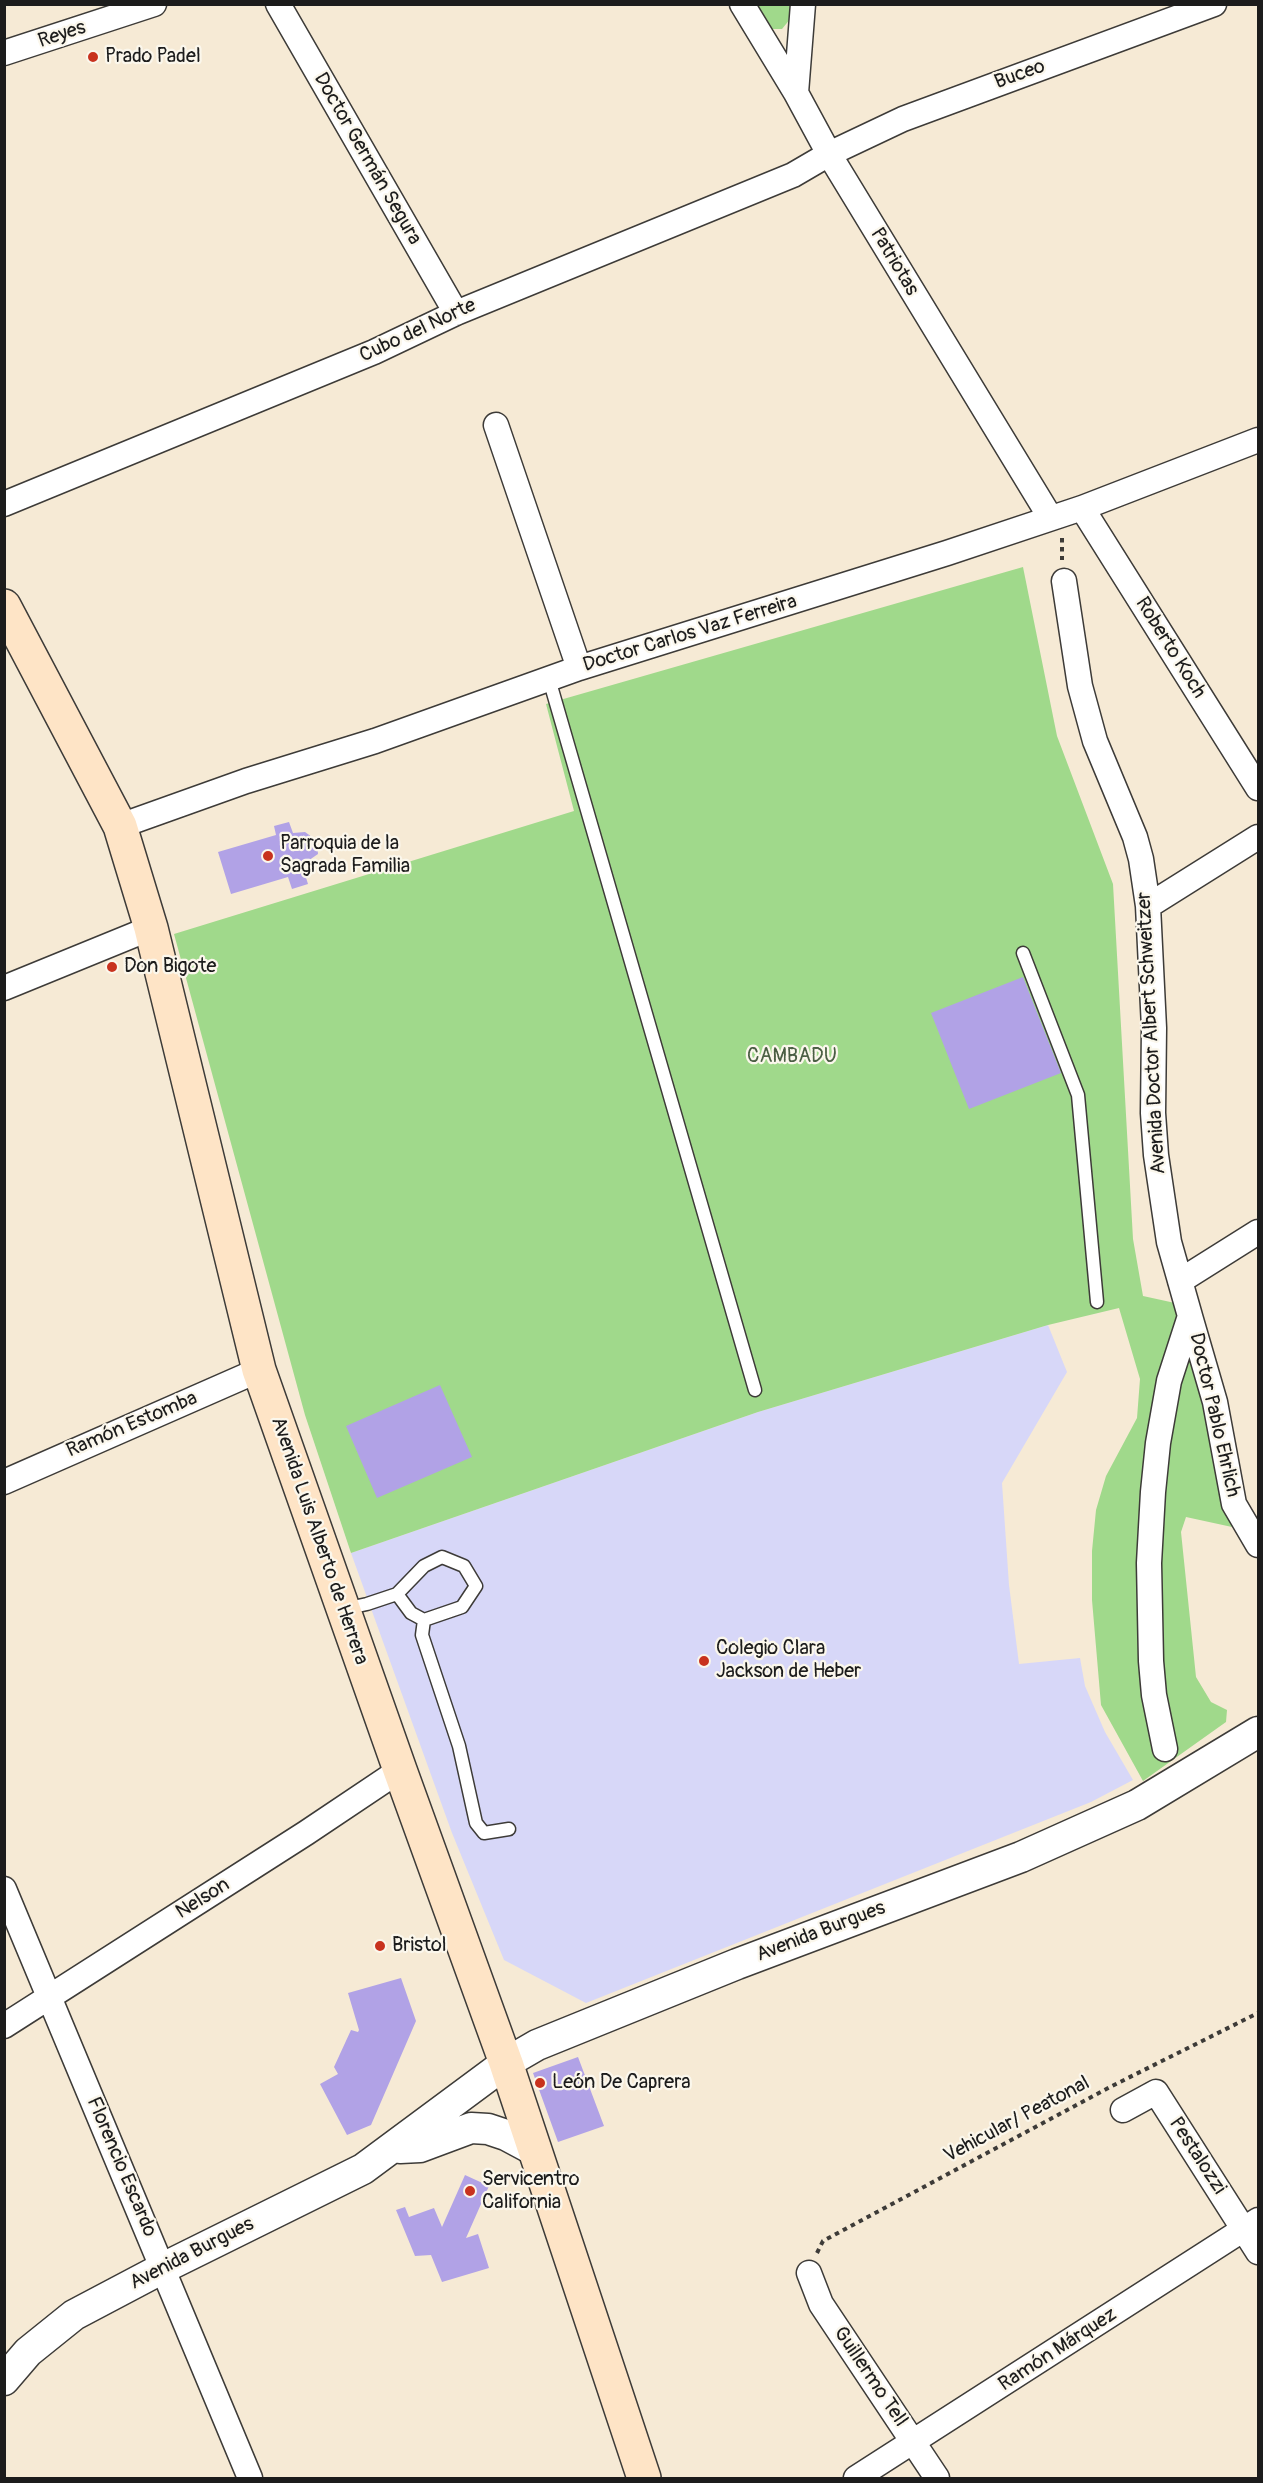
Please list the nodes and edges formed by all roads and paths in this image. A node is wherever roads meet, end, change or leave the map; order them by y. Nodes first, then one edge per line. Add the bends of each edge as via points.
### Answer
1 (154, 4) edge
2 (278, 4) edge
3 (742, 4) edge
4 (803, 4) edge
5 (1214, 4) edge
6 (124, 9) edge
7 (4, 53) edge
8 (796, 93) junction
9 (829, 154) junction
10 (456, 313) junction
11 (496, 425) dead end
12 (1258, 440) edge
13 (4, 504) edge
14 (1082, 508) junction
15 (1050, 517) junction
16 (1064, 581) joint
17 (4, 606) edge
18 (579, 668) junction
19 (549, 679) junction
20 (1258, 788) edge
21 (120, 826) junction
22 (1258, 837) edge
23 (1148, 906) junction
24 (151, 928) junction
25 (1023, 953) dead end
26 (4, 988) edge
27 (1258, 1232) edge
28 (1180, 1281) junction
29 (1097, 1302) dead end
30 (1190, 1316) junction
31 (259, 1370) junction
32 (755, 1390) dead end
33 (4, 1482) edge
34 (1258, 1545) edge
35 (397, 1594) junction
36 (343, 1609) junction
37 (424, 1620) junction
38 (1258, 1732) edge
39 (1165, 1749) dead end
40 (400, 1770) junction
41 (509, 1829) dead end
42 (4, 1889) edge
43 (50, 1997) junction
44 (1258, 2013) edge
45 (4, 2026) edge
46 (506, 2063) junction
47 (1123, 2110) dead end
48 (394, 2148) junction
49 (534, 2150) junction
50 (1252, 2225) edge
51 (1258, 2252) edge
52 (163, 2268) junction
53 (809, 2273) joint
54 (4, 2380) edge
55 (914, 2442) junction
56 (250, 2478) edge
57 (644, 2478) edge
58 (856, 2478) edge
59 (937, 2478) edge

1 - 6 street, Reyes
2 - 10 street, Doctor Germán Segura
3 - 8 street, Patriotas
4 - 8 street
5 - 9 street, Buceo via 903,118
6 - 7 street, Reyes
8 - 9 street, Patriotas
9 - 10 street, Cubo del Norte via 793,175
9 - 15 street, Patriotas
10 - 13 street, Cubo del Norte via 374,352
11 - 18 street
12 - 14 street, Doctor Carlos Vaz Ferreira
14 - 15 street, Doctor Carlos Vaz Ferreira
14 - 16 path via 1069,522 1060,542
14 - 20 street, Roberto Koch
15 - 18 street, Doctor Carlos Vaz Ferreira via 947,554
16 - 23 street, Avenida Doctor Albert Schweitzer via 1080,686 1095,741 1136,837
17 - 21 main road, Avenida Luis Alberto de Herrera
18 - 19 street, Doctor Carlos Vaz Ferreira
19 - 21 street, Doctor Carlos Vaz Ferreira
19 - 32 lane
21 - 24 main road, Avenida Luis Alberto de Herrera
22 - 23 street
23 - 28 street, Avenida Doctor Albert Schweitzer via 1156,1155 1169,1242
24 - 26 street
24 - 31 main road, Avenida Luis Alberto de Herrera
25 - 29 lane via 1078,1095
27 - 28 street
28 - 30 street, Avenida Doctor Albert Schweitzer
30 - 34 street, Doctor Pablo Ehrlich via 1215,1402 1234,1504
30 - 39 street via 1169,1381 1153,1492 1150,1661
31 - 33 street, Ramón Estomba
31 - 36 main road, Avenida Luis Alberto de Herrera
35 - 36 lane
35 - 37 lane via 411,1612
35 - 37 lane via 424,1566 442,1557 464,1566 476,1586 462,1607
36 - 40 main road, Avenida Luis Alberto de Herrera
37 - 41 lane via 422,1635 459,1746 476,1823 484,1833
38 - 46 street, Avenida Burgues via 1137,1805 1021,1857 737,1964 537,2045
40 - 43 street, Nelson
40 - 46 main road, Avenida Luis Alberto de Herrera
42 - 43 street, Florencio Escardo
43 - 45 street, Nelson
43 - 52 street, Florencio Escardo
44 - 53 path, Vehicular/ Peatonal via 1110,2087 823,2241
46 - 48 street, Avenida Burgues
46 - 49 main road, Avenida Luis Alberto de Herrera
47 - 50 street, Pestalozzi via 1156,2092
48 - 49 street, Avenida Burgues via 420,2147 471,2128 497,2132
48 - 52 street, Avenida Burgues via 363,2169
49 - 57 main road, Avenida Luis Alberto de Herrera
50 - 51 street, Pestalozzi
50 - 55 street, Ramón Márquez
52 - 54 street, Avenida Burgues via 66,2320 28,2352
52 - 56 street, Florencio Escardo
53 - 55 street, Guillermo Tell via 821,2304
55 - 58 street, Ramón Márquez
55 - 59 street, Guillermo Tell

